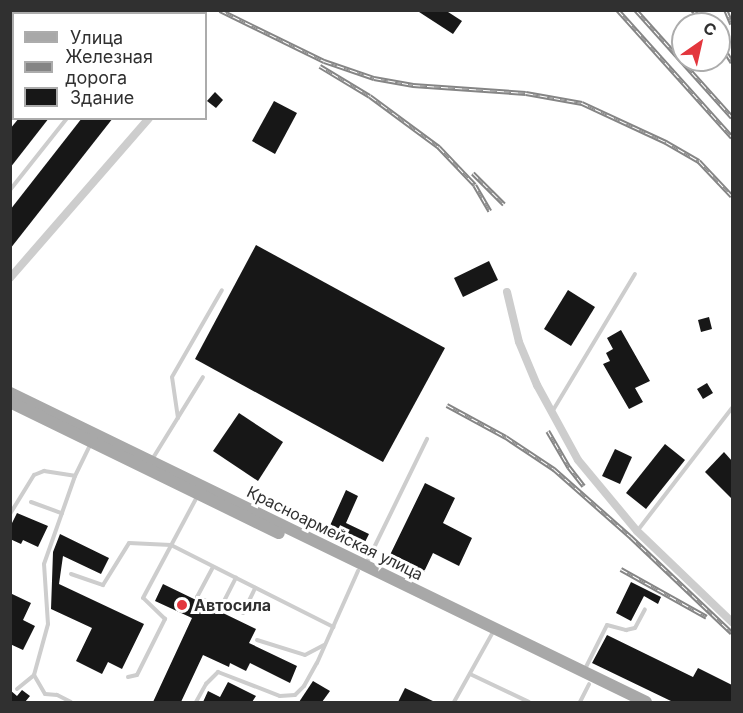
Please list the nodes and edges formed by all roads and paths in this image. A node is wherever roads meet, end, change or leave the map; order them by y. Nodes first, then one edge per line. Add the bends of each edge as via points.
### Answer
1 (65, 120) edge
2 (147, 120) edge
3 (10, 190) edge
4 (14, 268) edge
5 (635, 274) dead end
6 (10, 278) edge
7 (222, 290) dead end
8 (507, 292) dead end
9 (202, 377) dead end
10 (10, 393) edge
11 (10, 402) edge
12 (732, 408) edge
13 (552, 412) junction
14 (178, 418) junction
15 (428, 439) dead end
16 (92, 442) junction
17 (151, 461) junction
18 (75, 476) junction
19 (198, 494) junction
20 (31, 502) dead end
21 (62, 513) junction
22 (10, 514) edge
23 (638, 531) junction
24 (171, 545) junction
25 (213, 567) junction
26 (362, 568) junction
27 (71, 574) dead end
28 (236, 578) junction
29 (255, 588) junction
30 (645, 609) dead end
31 (243, 613) dead end
32 (732, 622) edge
33 (333, 627) junction
34 (493, 633) junction
35 (257, 640) dead end
36 (325, 644) junction
37 (470, 674) junction
38 (34, 675) junction
39 (128, 677) dead end
40 (586, 678) junction
41 (17, 688) dead end
42 (71, 702) edge
43 (196, 702) edge
44 (454, 702) edge
45 (529, 702) edge
46 (580, 702) edge
47 (627, 702) edge
48 (645, 702) edge

1 - 3 lane
2 - 4 street
4 - 6 street
5 - 13 lane
7 - 14 lane via 172,377
8 - 13 street via 519,342
9 - 14 lane
10 - 17 main road, Красноармейская улица
11 - 16 main road, Красноармейская улица
12 - 23 lane
13 - 23 street via 578,460
14 - 17 lane
15 - 26 lane
16 - 18 lane
16 - 19 main road, Красноармейская улица
17 - 26 main road, Красноармейская улица
18 - 21 lane
18 - 22 lane via 44,471 34,475
19 - 24 lane
19 - 26 main road, Красноармейская улица
20 - 21 lane
21 - 38 lane via 44,564 48,624
23 - 32 street
24 - 25 lane
24 - 27 lane via 129,543 103,585
24 - 39 lane via 143,598 165,619 137,675
25 - 28 lane
25 - 28 lane via 197,597 221,607
26 - 33 lane
26 - 34 main road, Красноармейская улица
28 - 29 lane
29 - 31 lane
29 - 33 lane
30 - 40 lane via 635,628 607,625
33 - 36 lane
34 - 37 lane
34 - 40 main road, Красноармейская улица
35 - 36 lane via 305,655
36 - 43 lane via 304,686 295,695 280,696 218,672
37 - 44 lane
37 - 45 lane
38 - 41 lane
38 - 42 lane via 45,694
40 - 46 lane
40 - 47 main road, Красноармейская улица
40 - 48 main road, Красноармейская улица

